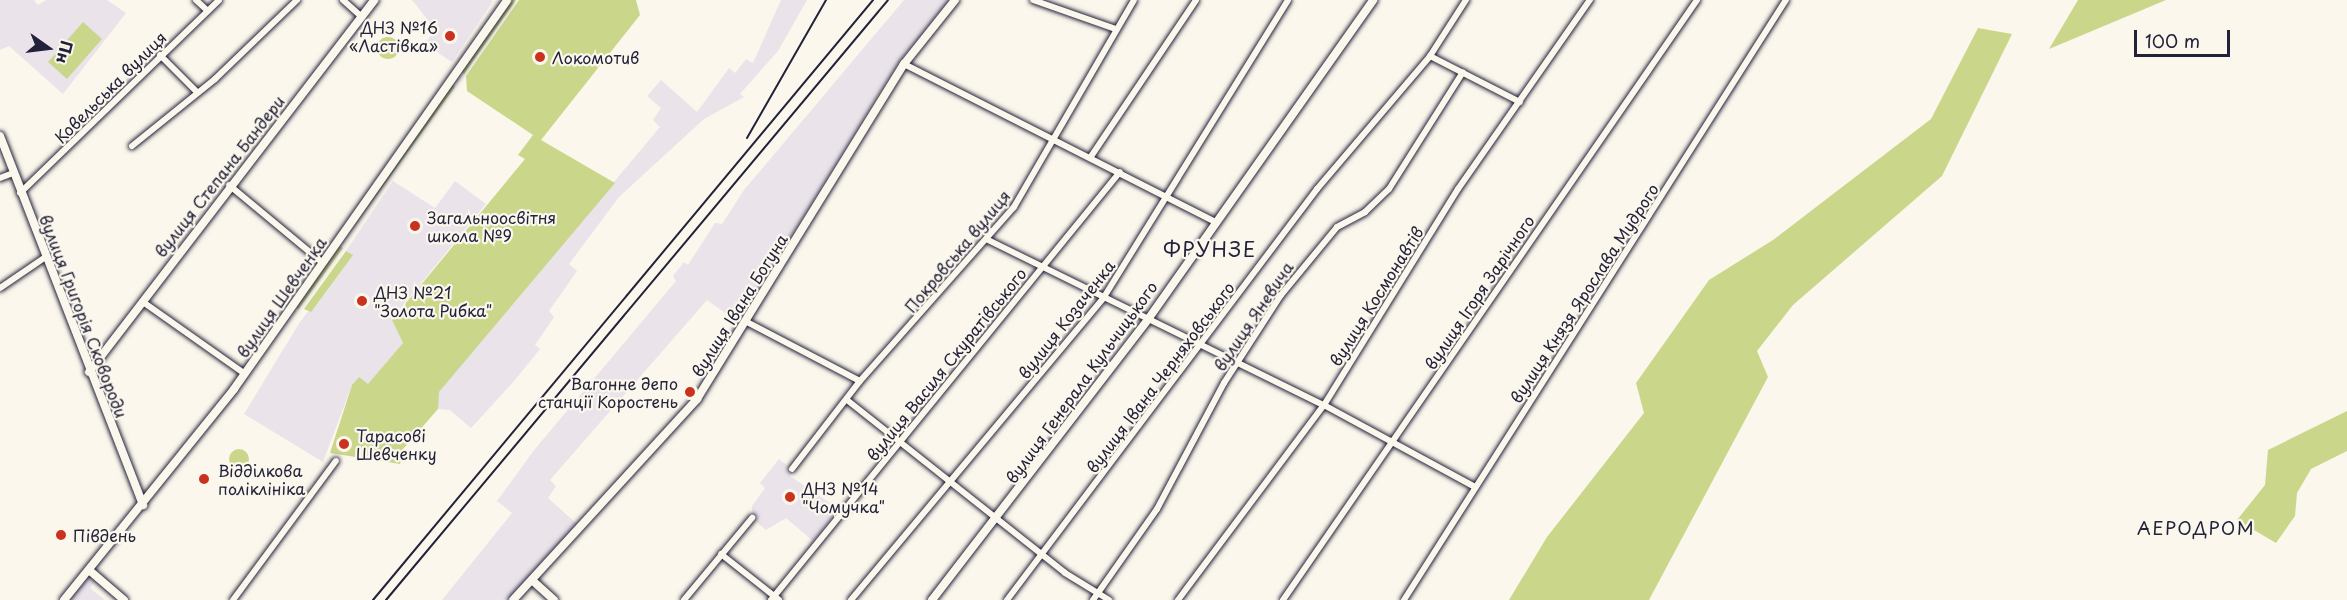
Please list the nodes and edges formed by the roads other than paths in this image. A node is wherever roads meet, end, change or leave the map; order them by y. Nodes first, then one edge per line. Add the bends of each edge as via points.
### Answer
1 (196, 0) edge
2 (219, 0) edge
3 (297, 0) edge
4 (343, 0) edge
5 (374, 0) edge
6 (507, 0) edge
7 (955, 0) edge
8 (1033, 0) edge
9 (1134, 0) edge
10 (1196, 0) edge
11 (1288, 0) edge
12 (1372, 0) edge
13 (1466, 0) edge
14 (1590, 0) edge
15 (1697, 0) edge
16 (1786, 0) edge
17 (208, 11) junction
18 (362, 16) junction
19 (1116, 29) junction
20 (160, 56) junction
21 (1430, 56) junction
22 (904, 64) junction
23 (1463, 72) junction
24 (197, 92) junction
25 (1520, 102) junction
26 (0, 136) edge
27 (1054, 140) junction
28 (132, 146) dead end
29 (1090, 158) junction
30 (1120, 172) junction
31 (13, 173) junction
32 (0, 178) edge
33 (229, 185) junction
34 (20, 193) junction
35 (1170, 197) junction
36 (1214, 221) junction
37 (988, 240) junction
38 (44, 258) junction
39 (323, 263) junction
40 (1045, 264) junction
41 (0, 288) edge
42 (1104, 297) junction
43 (142, 302) junction
44 (1149, 318) junction
45 (747, 322) junction
46 (1204, 345) junction
47 (1237, 362) junction
48 (89, 372) junction
49 (245, 374) junction
50 (860, 381) junction
51 (847, 400) junction
52 (1324, 405) junction
53 (1394, 441) junction
54 (899, 442) junction
55 (336, 460) dead end
56 (792, 469) dead end
57 (950, 482) junction
58 (1475, 487) junction
59 (143, 505) junction
60 (752, 518) dead end
61 (998, 520) junction
62 (721, 554) junction
63 (1043, 554) junction
64 (89, 570) junction
65 (534, 582) junction
66 (1099, 593) junction
67 (774, 599) edge
68 (64, 600) edge
69 (124, 600) edge
70 (234, 600) edge
71 (513, 600) edge
72 (554, 600) edge
73 (684, 600) edge
74 (851, 600) edge
75 (932, 600) edge
76 (1007, 600) edge
77 (1093, 600) edge
78 (1109, 600) edge
79 (1178, 600) edge
80 (1283, 600) edge
81 (1404, 600) edge

1 - 17 street
2 - 17 street, Ковельська вулиця
3 - 24 street
4 - 18 street
5 - 18 street, вулиця Степана Бандери
6 - 39 street, вулиця Шевченка
7 - 22 street, вулиця Івана Богуна
8 - 19 street
9 - 19 street, Покровська вулиця
10 - 29 street
11 - 35 street, вулиця Козаченка
12 - 36 street, вулиця Генерала Кульчицького
13 - 21 street, вулиця Івана Черняховського
14 - 25 street, вулиця Космонавтів
15 - 53 street, вулиця Ігоря Зарічного
16 - 58 street, вулиця Князя Ярослава Мудрого
17 - 20 street, Ковельська вулиця
18 - 33 street, вулиця Степана Бандери
19 - 27 street, Покровська вулиця
20 - 24 street
20 - 34 street, Ковельська вулиця
21 - 23 street
21 - 46 street, вулиця Івана Черняховського via 1317,189
22 - 27 street
22 - 45 street, вулиця Івана Богуна
23 - 25 street
23 - 47 street, вулиця Яневича via 1389,189 1321,243
24 - 28 street
25 - 52 street, вулиця Космонавтів via 1448,205
26 - 31 street, вулиця Григорія Сковороди
27 - 29 street
27 - 37 street, Покровська вулиця
29 - 30 street
30 - 35 street
30 - 40 street, вулиця Василя Скуратівського
31 - 32 street
31 - 34 street, вулиця Григорія Сковороди
33 - 39 street
33 - 43 street, вулиця Степана Бандери
34 - 38 street, вулиця Григорія Сковороди
35 - 36 street
35 - 42 street, вулиця Козаченка
36 - 44 street, вулиця Генерала Кульчицького
37 - 40 street
37 - 50 street, Покровська вулиця
38 - 41 street
38 - 48 street, вулиця Григорія Сковороди
39 - 49 street, вулиця Шевченка
40 - 42 street
40 - 54 street, вулиця Василя Скуратівського
42 - 44 street
42 - 57 street, вулиця Козаченка
43 - 48 street, вулиця Степана Бандери
43 - 49 street
44 - 46 street
44 - 61 street, вулиця Генерала Кульчицького
45 - 50 street
45 - 65 street, вулиця Івана Богуна via 695,401
46 - 47 street
46 - 63 street, вулиця Івана Черняховського
47 - 52 street
47 - 66 street, вулиця Яневича via 1157,509
48 - 59 street, вулиця Григорія Сковороди
49 - 59 street, вулиця Шевченка
50 - 51 street, Покровська вулиця
51 - 54 street
51 - 56 street, Покровська вулиця
52 - 53 street
52 - 79 street, вулиця Космонавтів
53 - 58 street
53 - 80 street, вулиця Ігоря Зарічного
54 - 57 street
54 - 67 street, вулиця Василя Скуратівського
55 - 70 street
57 - 61 street
57 - 74 street, вулиця Козаченка
58 - 81 street, вулиця Князя Ярослава Мудрого
59 - 64 street, вулиця Шевченка
60 - 62 street
61 - 63 street
61 - 75 street, вулиця Генерала Кульчицького
62 - 67 street
62 - 73 street
63 - 66 street
63 - 76 street, вулиця Івана Черняховського
64 - 68 street, вулиця Шевченка
64 - 69 street
65 - 71 street, вулиця Івана Богуна
65 - 72 street
66 - 77 street, вулиця Яневича
66 - 78 street

